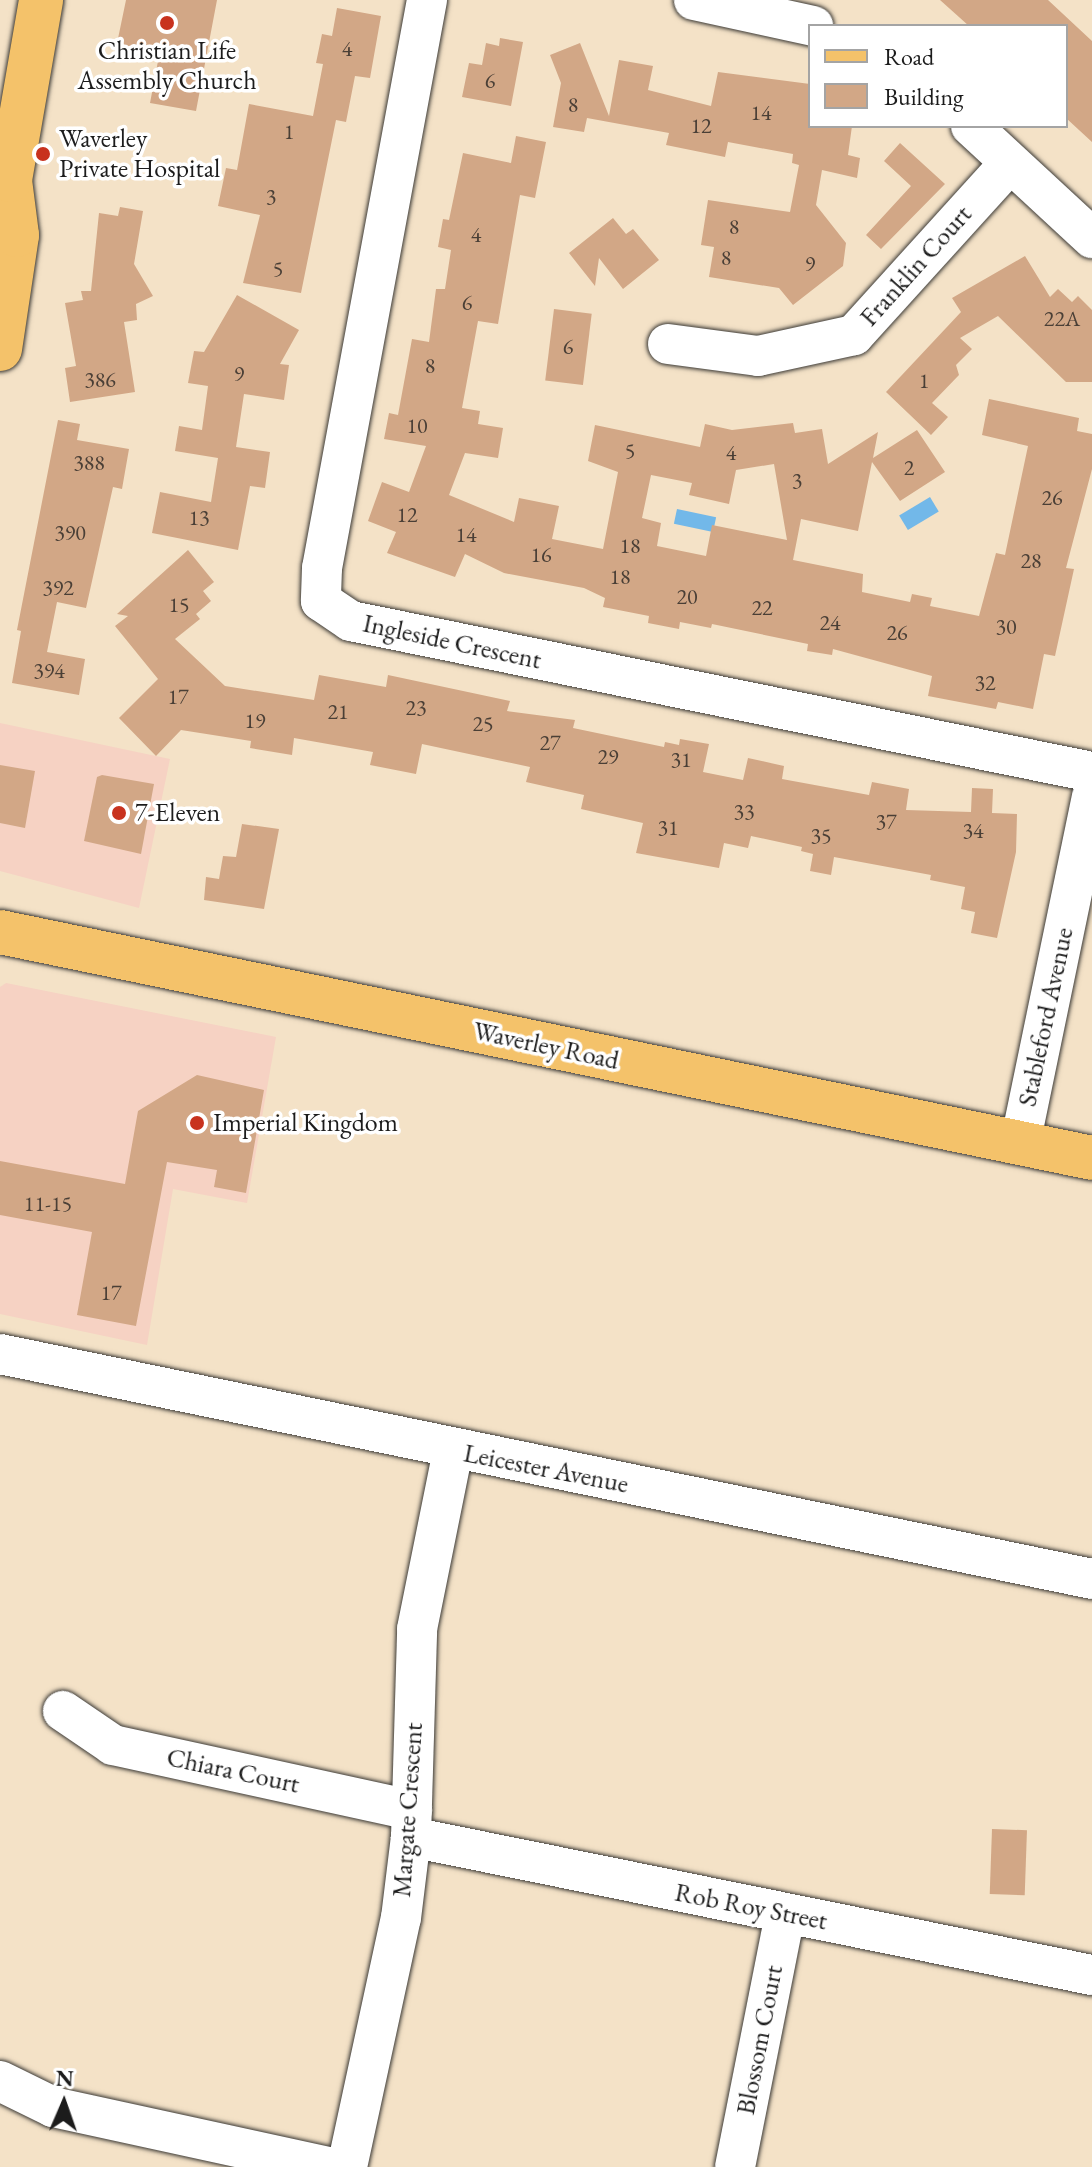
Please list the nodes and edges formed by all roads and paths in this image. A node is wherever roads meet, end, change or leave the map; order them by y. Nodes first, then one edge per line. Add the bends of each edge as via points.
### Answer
1 (41, 0) edge
2 (427, 0) edge
3 (694, 0) edge
4 (808, 25) edge
5 (973, 128) edge
6 (1009, 164) junction
7 (7, 212) edge
8 (1092, 238) edge
9 (668, 344) dead end
10 (0, 349) edge
11 (1092, 772) edge
12 (1092, 796) edge
13 (0, 932) edge
14 (1020, 1144) junction
15 (1092, 1158) edge
16 (0, 1354) edge
17 (453, 1450) junction
18 (1092, 1579) edge
19 (63, 1711) dead end
20 (411, 1824) junction
21 (785, 1914) junction
22 (1092, 1975) edge
23 (0, 2081) edge
24 (329, 2167) edge
25 (347, 2167) edge
26 (735, 2167) edge

1 - 7 main road
2 - 11 street, Ingleside Crescent via 322,568 321,601 351,621
3 - 4 street
5 - 6 street
6 - 8 street
6 - 9 street, Franklin Court via 854,335 758,356
7 - 10 main road
12 - 14 street, Stableford Avenue
13 - 14 main road, Waverley Road
14 - 15 main road, Waverley Road
16 - 17 street, Leicester Avenue
17 - 18 street, Leicester Avenue
17 - 20 street, Margate Crescent via 417,1629
19 - 20 street, Chiara Court via 113,1745
20 - 21 street, Rob Roy Street
20 - 25 street, Margate Crescent via 401,1918
21 - 22 street, Rob Roy Street
21 - 26 street, Blossom Court
23 - 24 street via 53,2107

